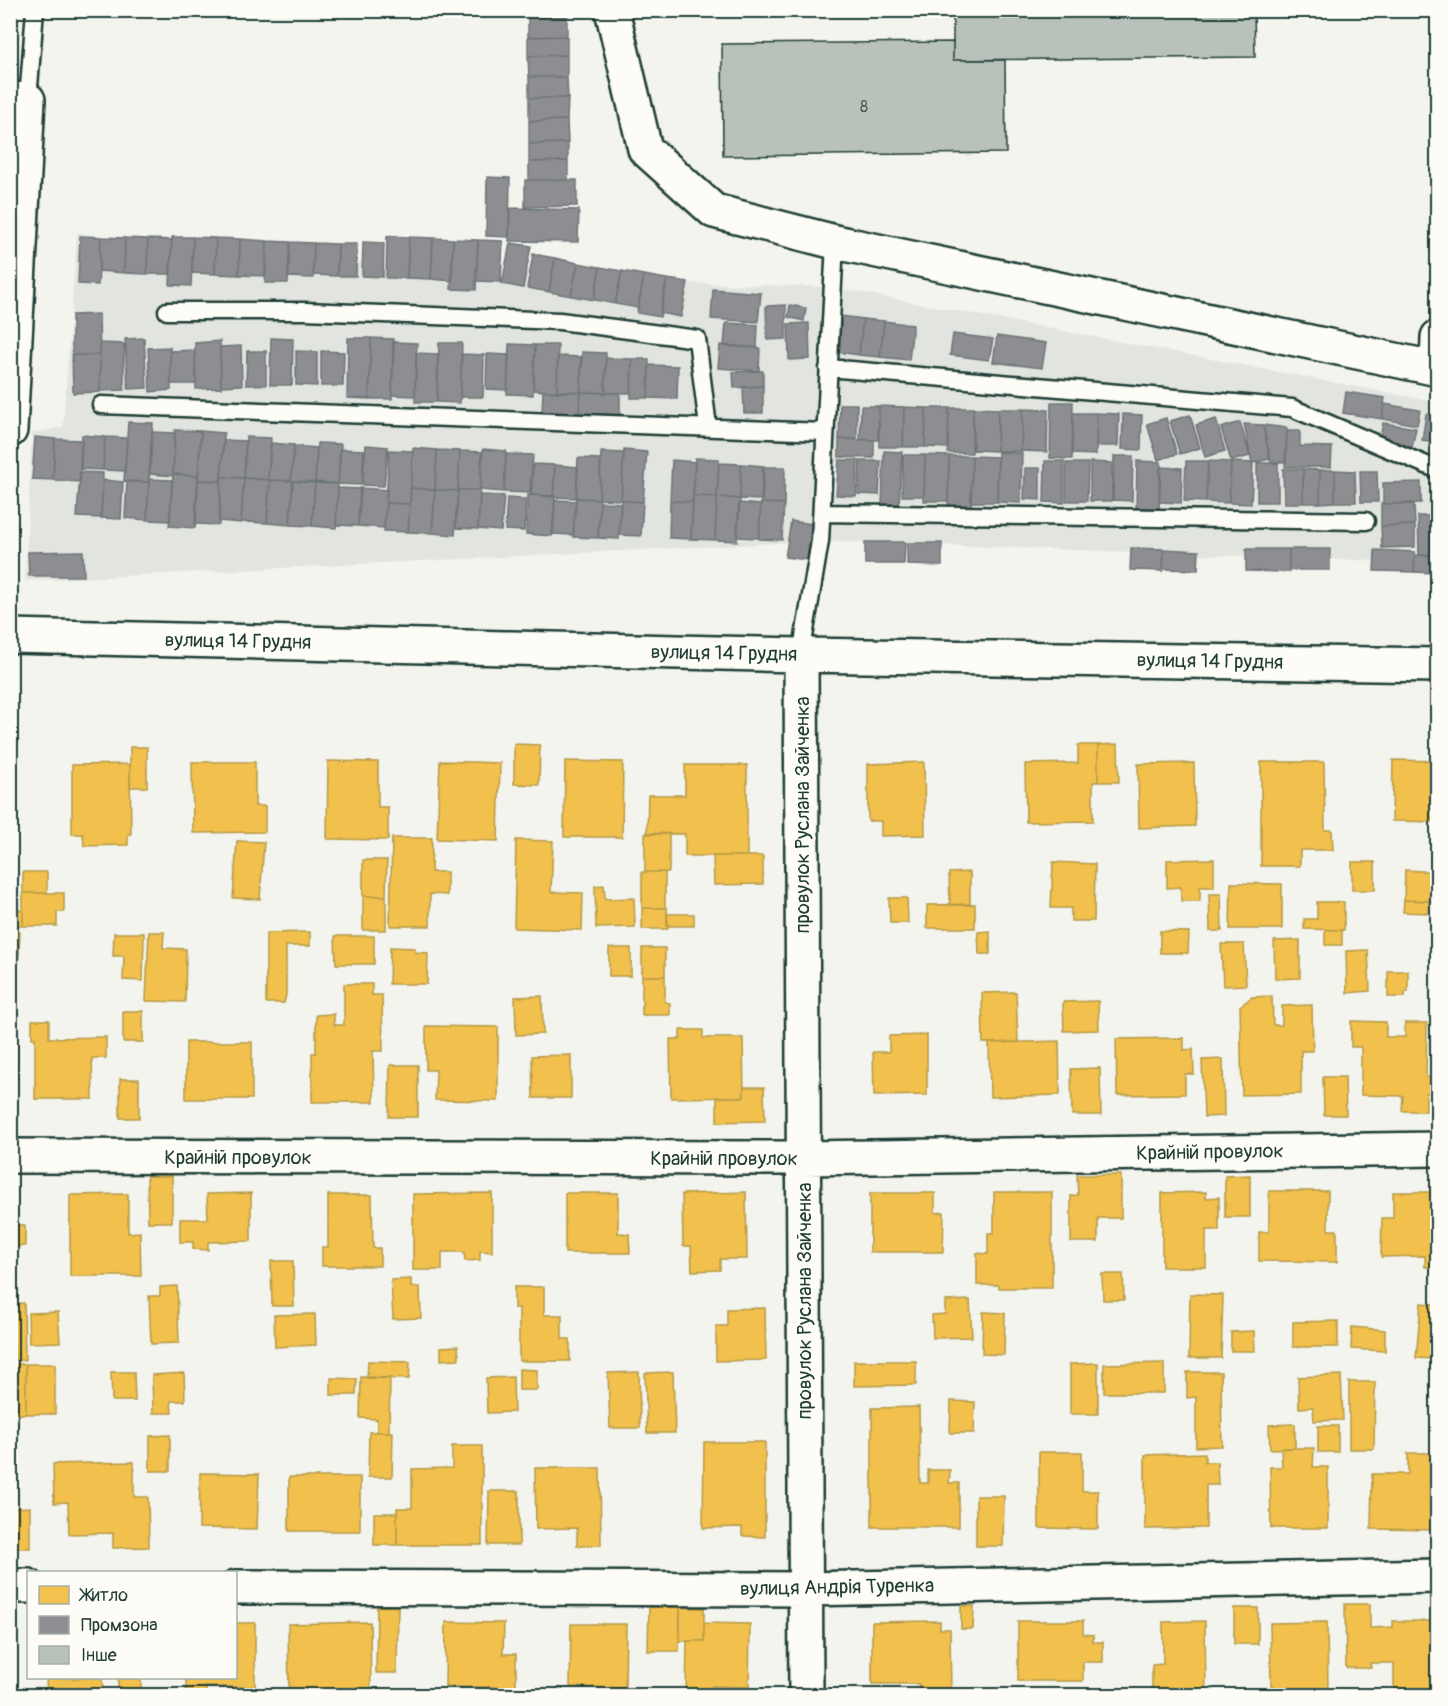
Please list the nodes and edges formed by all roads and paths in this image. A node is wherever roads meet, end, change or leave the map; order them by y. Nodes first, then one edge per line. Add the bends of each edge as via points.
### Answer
1 (35, 10) edge
2 (612, 10) edge
3 (19, 99) edge
4 (835, 243) junction
5 (167, 310) dead end
6 (1437, 337) edge
7 (828, 368) junction
8 (1437, 369) edge
9 (101, 405) dead end
10 (708, 427) junction
11 (10, 430) edge
12 (825, 432) junction
13 (1437, 470) edge
14 (822, 513) junction
15 (1366, 521) dead end
16 (10, 636) edge
17 (801, 655) junction
18 (1437, 664) edge
19 (1437, 1149) edge
20 (10, 1156) edge
21 (804, 1158) junction
22 (1437, 1576) edge
23 (10, 1586) edge
24 (27, 1586) edge
25 (237, 1587) edge
26 (804, 1589) junction
27 (806, 1695) edge

1 - 3 lane
2 - 4 street via 645,149 714,211
3 - 11 street
4 - 7 lane
4 - 8 street
5 - 10 lane via 560,321 697,339
6 - 8 street
7 - 12 lane
7 - 13 lane via 1292,408
9 - 10 lane
10 - 12 lane
12 - 14 lane
14 - 15 lane
14 - 17 lane
16 - 17 street, вулиця 14 Грудня
17 - 18 street, вулиця 14 Грудня
17 - 21 street, провулок Руслана Зайченка
19 - 21 street, Крайній провулок
20 - 21 street, Крайній провулок
21 - 26 street, провулок Руслана Зайченка
22 - 26 street, вулиця Андрія Туренка
23 - 24 street
25 - 26 street, вулиця Андрія Туренка
26 - 27 street, провулок Руслана Зайченка

